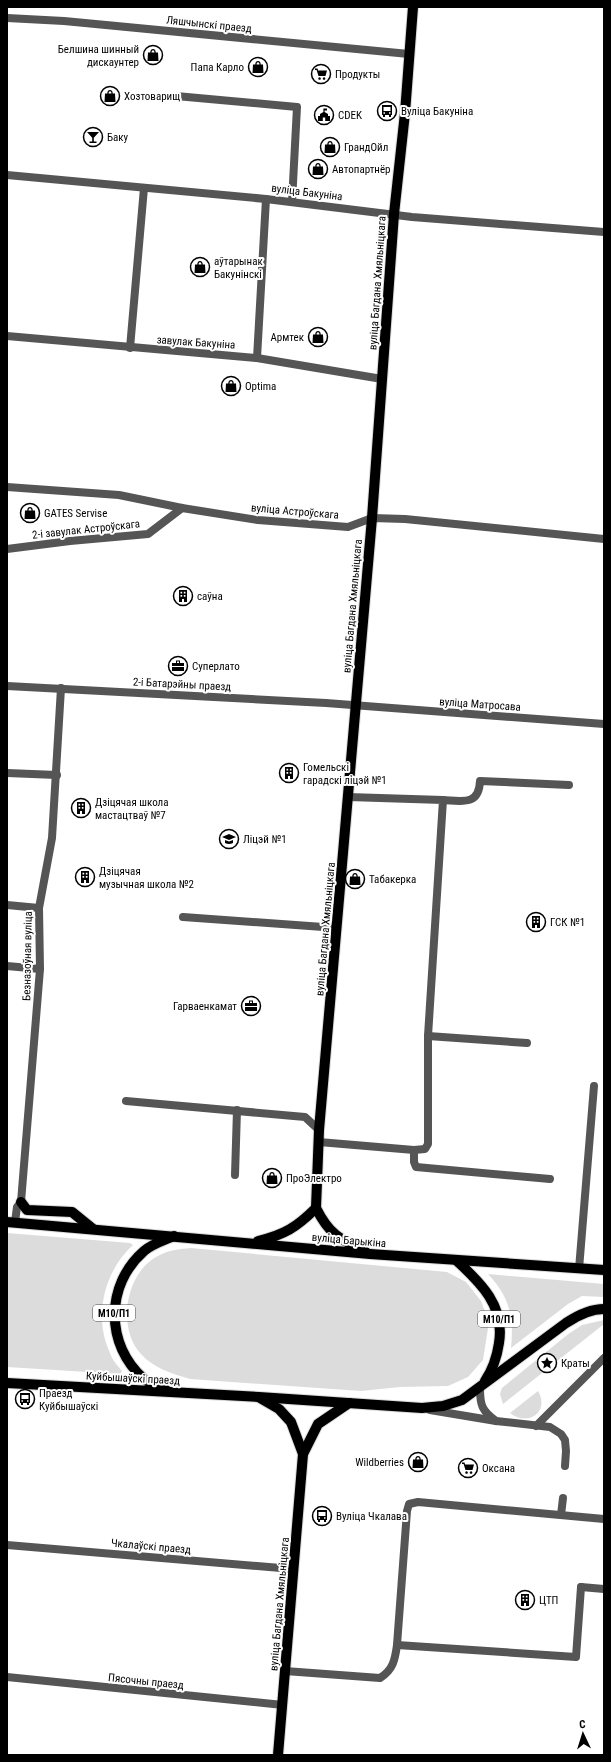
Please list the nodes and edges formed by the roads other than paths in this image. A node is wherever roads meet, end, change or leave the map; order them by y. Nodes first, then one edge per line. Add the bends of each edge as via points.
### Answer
1 (413, 7) edge
2 (7, 18) edge
3 (409, 54) junction
4 (176, 96) dead end
5 (7, 175) edge
6 (144, 188) junction
7 (266, 199) junction
8 (292, 202) junction
9 (394, 214) junction
10 (604, 232) edge
11 (7, 336) edge
12 (130, 348) junction
13 (257, 358) junction
14 (382, 379) junction
15 (7, 487) edge
16 (182, 508) junction
17 (372, 518) junction
18 (604, 539) edge
19 (7, 549) edge
20 (7, 686) edge
21 (61, 688) junction
22 (355, 706) junction
23 (604, 724) edge
24 (7, 773) edge
25 (57, 775) junction
26 (569, 786) dead end
27 (348, 797) junction
28 (443, 800) junction
29 (7, 905) edge
30 (39, 908) junction
31 (183, 917) dead end
32 (337, 928) junction
33 (7, 966) edge
34 (40, 969) junction
35 (428, 1036) junction
36 (526, 1043) dead end
37 (594, 1086) dead end
38 (126, 1101) dead end
39 (237, 1110) junction
40 (320, 1130) junction
41 (319, 1142) junction
42 (414, 1150) junction
43 (235, 1175) dead end
44 (550, 1179) dead end
45 (21, 1202) junction
46 (316, 1208) junction
47 (11, 1222) edge
48 (93, 1229) junction
49 (174, 1235) junction
50 (249, 1243) junction
51 (370, 1254) junction
52 (456, 1260) junction
53 (579, 1269) junction
54 (604, 1270) edge
55 (604, 1309) edge
56 (604, 1358) edge
57 (7, 1382) edge
58 (480, 1389) junction
59 (171, 1393) junction
60 (258, 1397) junction
61 (349, 1403) junction
62 (422, 1408) junction
63 (496, 1421) junction
64 (536, 1426) junction
65 (303, 1454) junction
66 (565, 1466) dead end
67 (562, 1498) dead end
68 (561, 1515) junction
69 (604, 1519) edge
70 (7, 1545) edge
71 (293, 1569) junction
72 (604, 1589) edge
73 (397, 1645) junction
74 (285, 1671) junction
75 (7, 1677) edge
76 (283, 1705) junction
77 (278, 1755) edge

1 - 3 main road, вуліца Багдана Хмяльніцкага
2 - 3 street, Ляшчынскі праезд
3 - 9 main road, вуліца Багдана Хмяльніцкага
4 - 8 street via 297,107
5 - 6 street, вуліца Бакуніна
6 - 7 street, вуліца Бакуніна
6 - 12 street
7 - 8 street, вуліца Бакуніна
7 - 13 street
8 - 9 street, вуліца Бакуніна
9 - 10 street, вуліца Бакуніна
9 - 14 main road, вуліца Багдана Хмяльніцкага
11 - 12 street, завулак Бакуніна
12 - 13 street, завулак Бакуніна
13 - 14 street, завулак Бакуніна
14 - 17 main road, вуліца Багдана Хмяльніцкага
15 - 16 street, вуліца Астроўскага via 119,495
16 - 17 street, вуліца Астроўскага via 258,520 348,527
16 - 19 street, 2-і завулак Астроўскага via 148,534
17 - 18 street, вуліца Астроўскага
17 - 22 main road, вуліца Багдана Хмяльніцкага
20 - 21 street, 2-і Батарэйны праезд
21 - 22 street, 2-і Батарэйны праезд
21 - 25 street, Безназоўная вуліца
22 - 23 street, вуліца Матросава
22 - 27 main road, вуліца Багдана Хмяльніцкага
24 - 25 street
25 - 30 street, Безназоўная вуліца via 52,838
26 - 28 street via 480,781 476,796 470,801
27 - 28 street
27 - 32 main road, вуліца Багдана Хмяльніцкага
28 - 35 street
29 - 30 street
30 - 34 street, Безназоўная вуліца
31 - 32 street
32 - 40 main road, вуліца Багдана Хмяльніцкага
33 - 34 street
34 - 45 street, Безназоўная вуліца
35 - 36 street
35 - 42 street via 428,1144 425,1149
37 - 53 street
38 - 39 street
39 - 40 street via 305,1117
39 - 43 street
40 - 41 main road, вуліца Багдана Хмяльніцкага
41 - 42 street
41 - 46 main road, вуліца Багдана Хмяльніцкага
42 - 44 street via 416,1167
45 - 47 street, Безназоўная вуліца
45 - 48 main road via 27,1210 72,1212
46 - 50 main road via 300,1223 276,1237
46 - 51 main road via 334,1234
47 - 48 main road, вуліца Барыкіна
48 - 49 main road, вуліца Барыкіна
49 - 50 main road, вуліца Барыкіна
49 - 59 main road, М10/П1 via 145,1250 130,1265 114,1304 116,1336 124,1354 134,1369 146,1380
50 - 51 main road, вуліца Барыкіна
51 - 52 main road, вуліца Барыкіна
52 - 53 main road, вуліца Барыкіна
52 - 58 main road, М10/П1 via 476,1278 498,1313 501,1334 498,1352 492,1371
53 - 54 main road, вуліца Барыкіна
55 - 58 main road, М10/П1 via 578,1315
56 - 64 street
57 - 59 main road, Куйбышаўскі праезд / М10/П1
58 - 62 main road, М10/П1 via 462,1400 443,1406
58 - 63 street via 480,1403 484,1411
59 - 60 main road, Куйбышаўскі праезд / М10/П1
60 - 61 main road, М10/П1
60 - 65 main road via 280,1409 291,1422
61 - 62 main road, М10/П1
61 - 65 main road via 318,1424
62 - 63 street
63 - 64 street
64 - 66 street via 550,1427 561,1434 566,1448
65 - 71 main road, вуліца Багдана Хмяльніцкага
67 - 68 street
68 - 69 street
68 - 73 street via 418,1502 410,1504 407,1511
70 - 71 street, Чкалаўскі праезд
71 - 74 main road, вуліца Багдана Хмяльніцкага
72 - 73 street via 581,1587 576,1657
73 - 74 street via 392,1668 380,1678
74 - 76 main road, вуліца Багдана Хмяльніцкага
75 - 76 street, Пясочны праезд
76 - 77 main road, вуліца Багдана Хмяльніцкага

